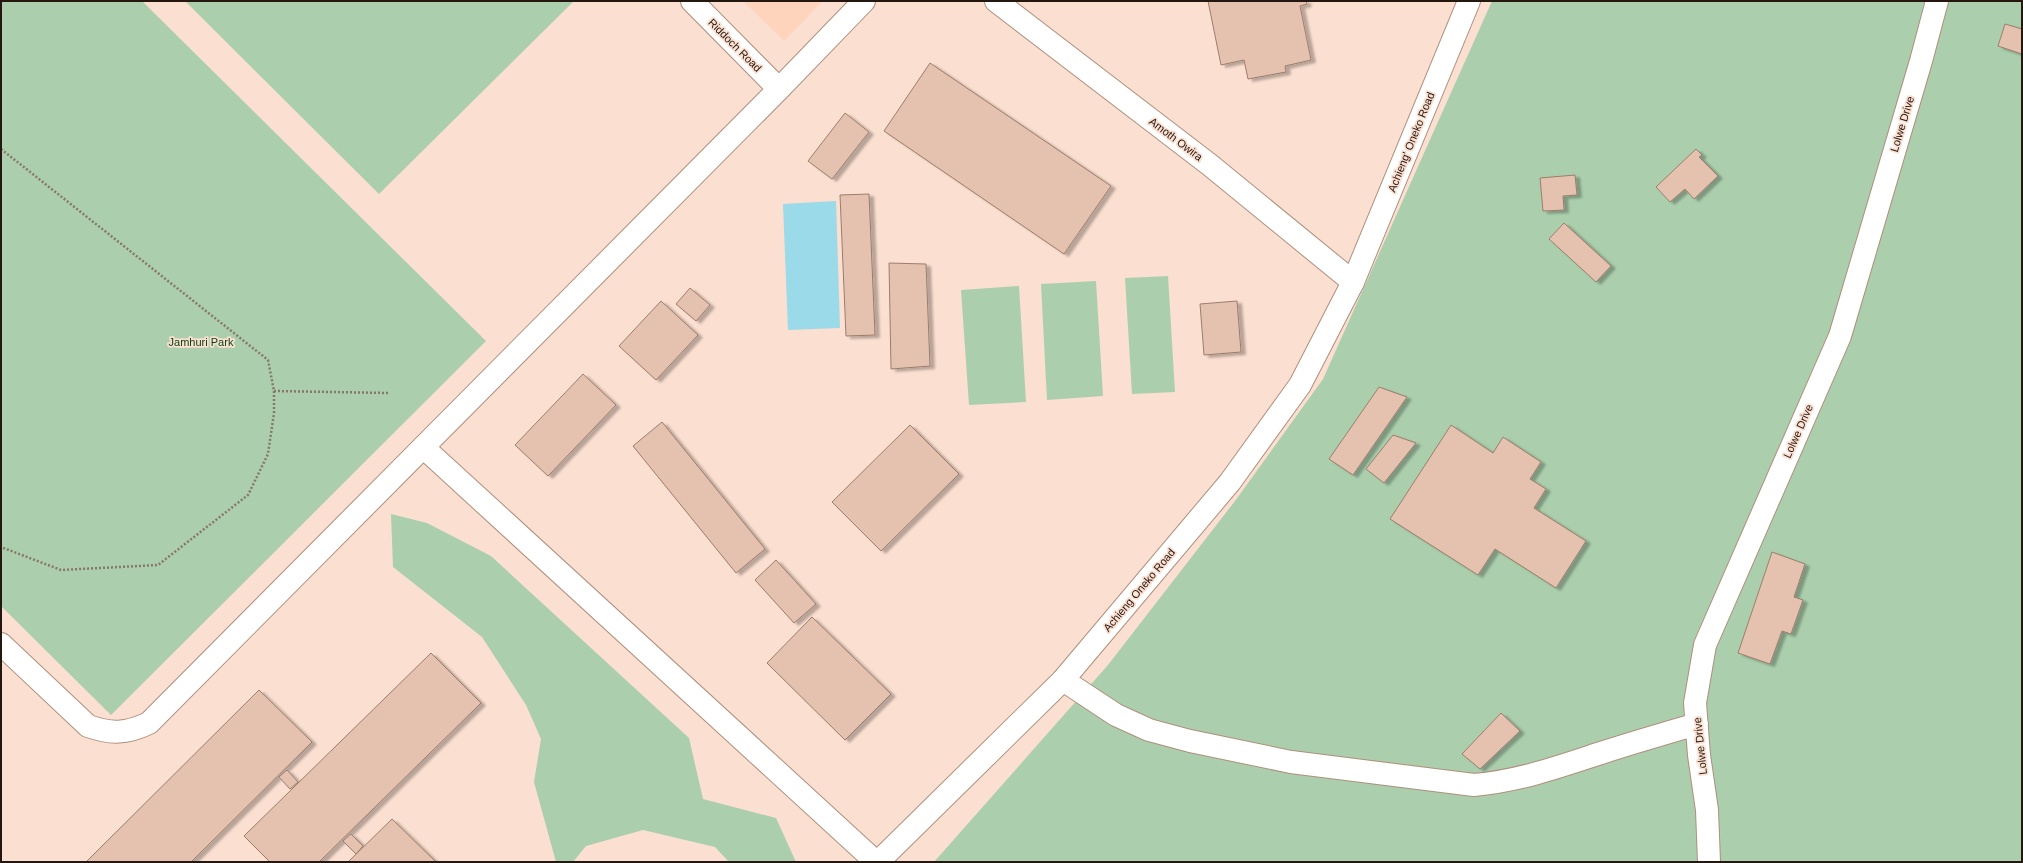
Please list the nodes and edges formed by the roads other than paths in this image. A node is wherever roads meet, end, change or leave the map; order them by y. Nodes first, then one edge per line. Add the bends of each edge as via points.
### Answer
1 (692, 1) edge
2 (864, 1) edge
3 (996, 1) edge
4 (1469, 1) edge
5 (1937, 1) edge
6 (778, 89) junction
7 (1353, 282) junction
8 (423, 447) junction
9 (1, 644) edge
10 (1063, 680) junction
11 (1697, 724) junction
12 (877, 862) edge
13 (1709, 862) edge

1 - 6 street, Riddoch Road
2 - 6 street
3 - 7 street, Amoth Owira via 1210,165
4 - 7 street, Achieng' Oneko Road
5 - 11 street, Lolwe Drive via 1840,336 1705,645 1695,703
6 - 8 street
7 - 10 street, Achieng Oneko Road via 1300,385 1230,482
8 - 9 street via 149,723 135,730 104,731 88,726
8 - 12 street
10 - 11 street via 1116,716 1149,730 1190,741 1291,762 1474,785 1502,783 1553,770
10 - 12 street, Achieng Oneko Road
11 - 13 street, Lolwe Drive via 1707,810

